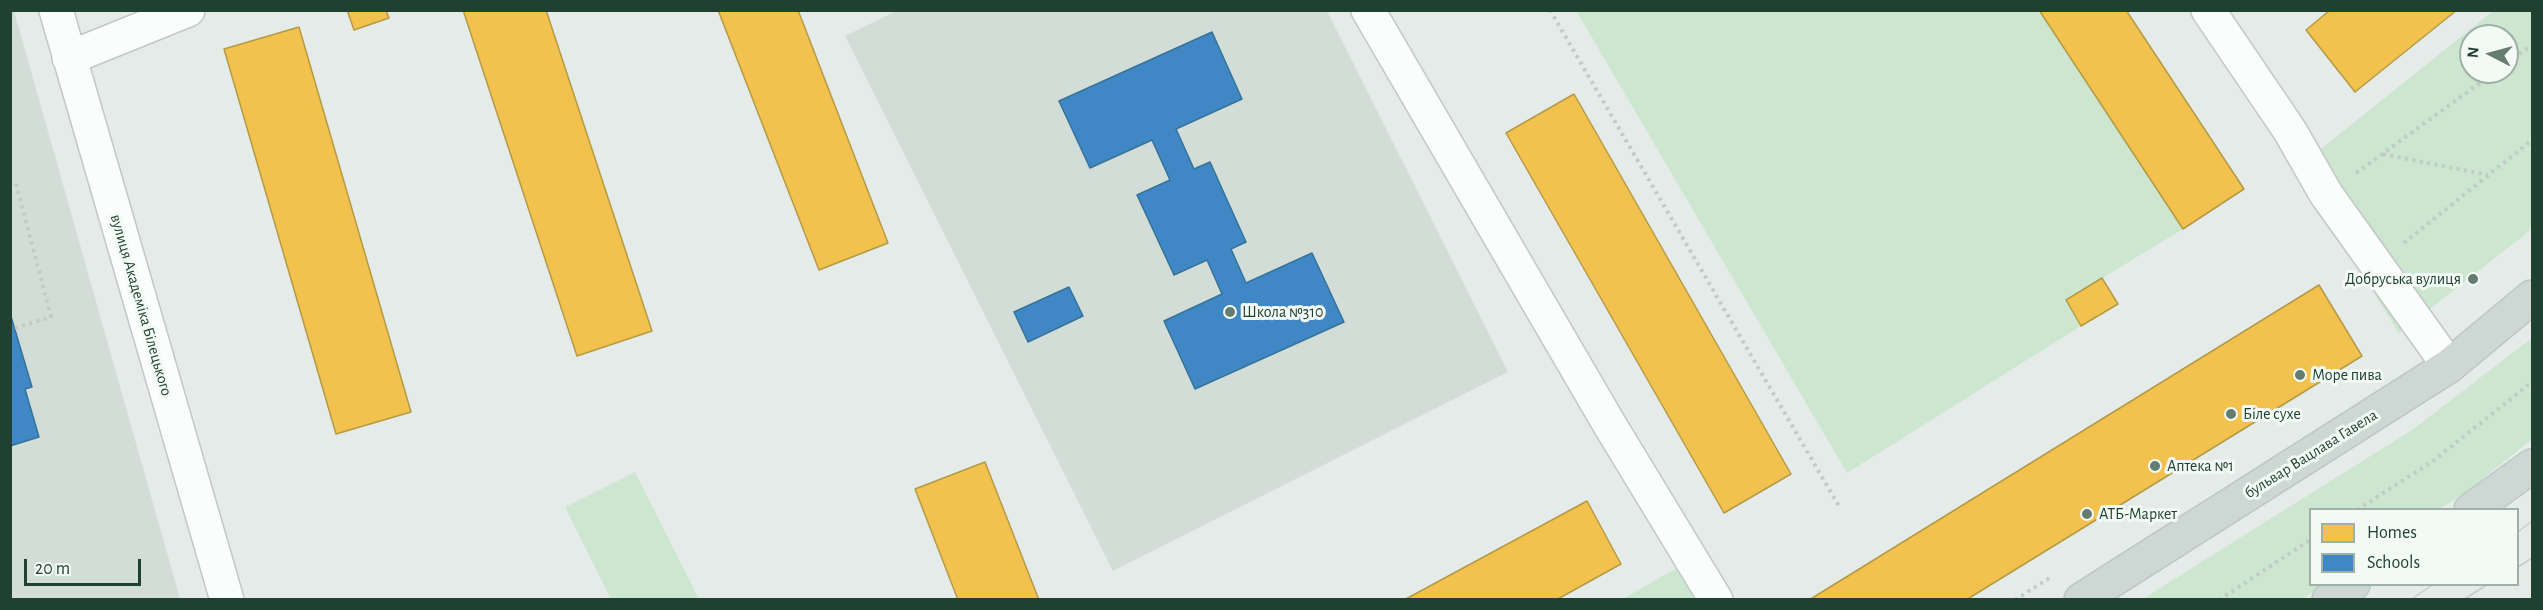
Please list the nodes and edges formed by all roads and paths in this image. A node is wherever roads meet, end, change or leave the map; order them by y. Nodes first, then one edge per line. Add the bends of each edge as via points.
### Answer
1 (56, 10) edge
2 (188, 10) edge
3 (1368, 10) edge
4 (1550, 10) edge
5 (2208, 10) edge
6 (2532, 45) edge
7 (2519, 54) edge
8 (69, 58) junction
9 (2479, 84) edge
10 (2532, 140) edge
11 (2383, 154) junction
12 (2489, 175) junction
13 (15, 180) dead end
14 (2326, 194) junction
15 (2376, 265) junction
16 (2532, 297) edge
17 (15, 328) dead end
18 (2449, 366) junction
19 (2532, 382) edge
20 (2532, 466) edge
21 (1840, 508) dead end
22 (2360, 508) edge
23 (2474, 508) edge
24 (2309, 541) edge
25 (2351, 586) edge
26 (227, 600) edge
27 (1716, 600) edge
28 (2081, 600) edge
29 (2218, 600) edge
30 (2329, 600) edge

1 - 8 street, вулиця Академіка Білецького
2 - 8 street
3 - 27 street
4 - 21 path
5 - 14 street via 2290,131
6 - 7 path
8 - 26 street, вулиця Академіка Білецького
9 - 11 path
10 - 12 path
11 - 12 path
11 - 14 path
12 - 15 path
13 - 17 path via 51,317
14 - 15 street
15 - 18 street
16 - 18 main road, бульвар Вацлава Гавела
18 - 28 main road, бульвар Вацлава Гавела
19 - 22 path via 2433,460
20 - 23 main road
24 - 29 path
25 - 30 main road

